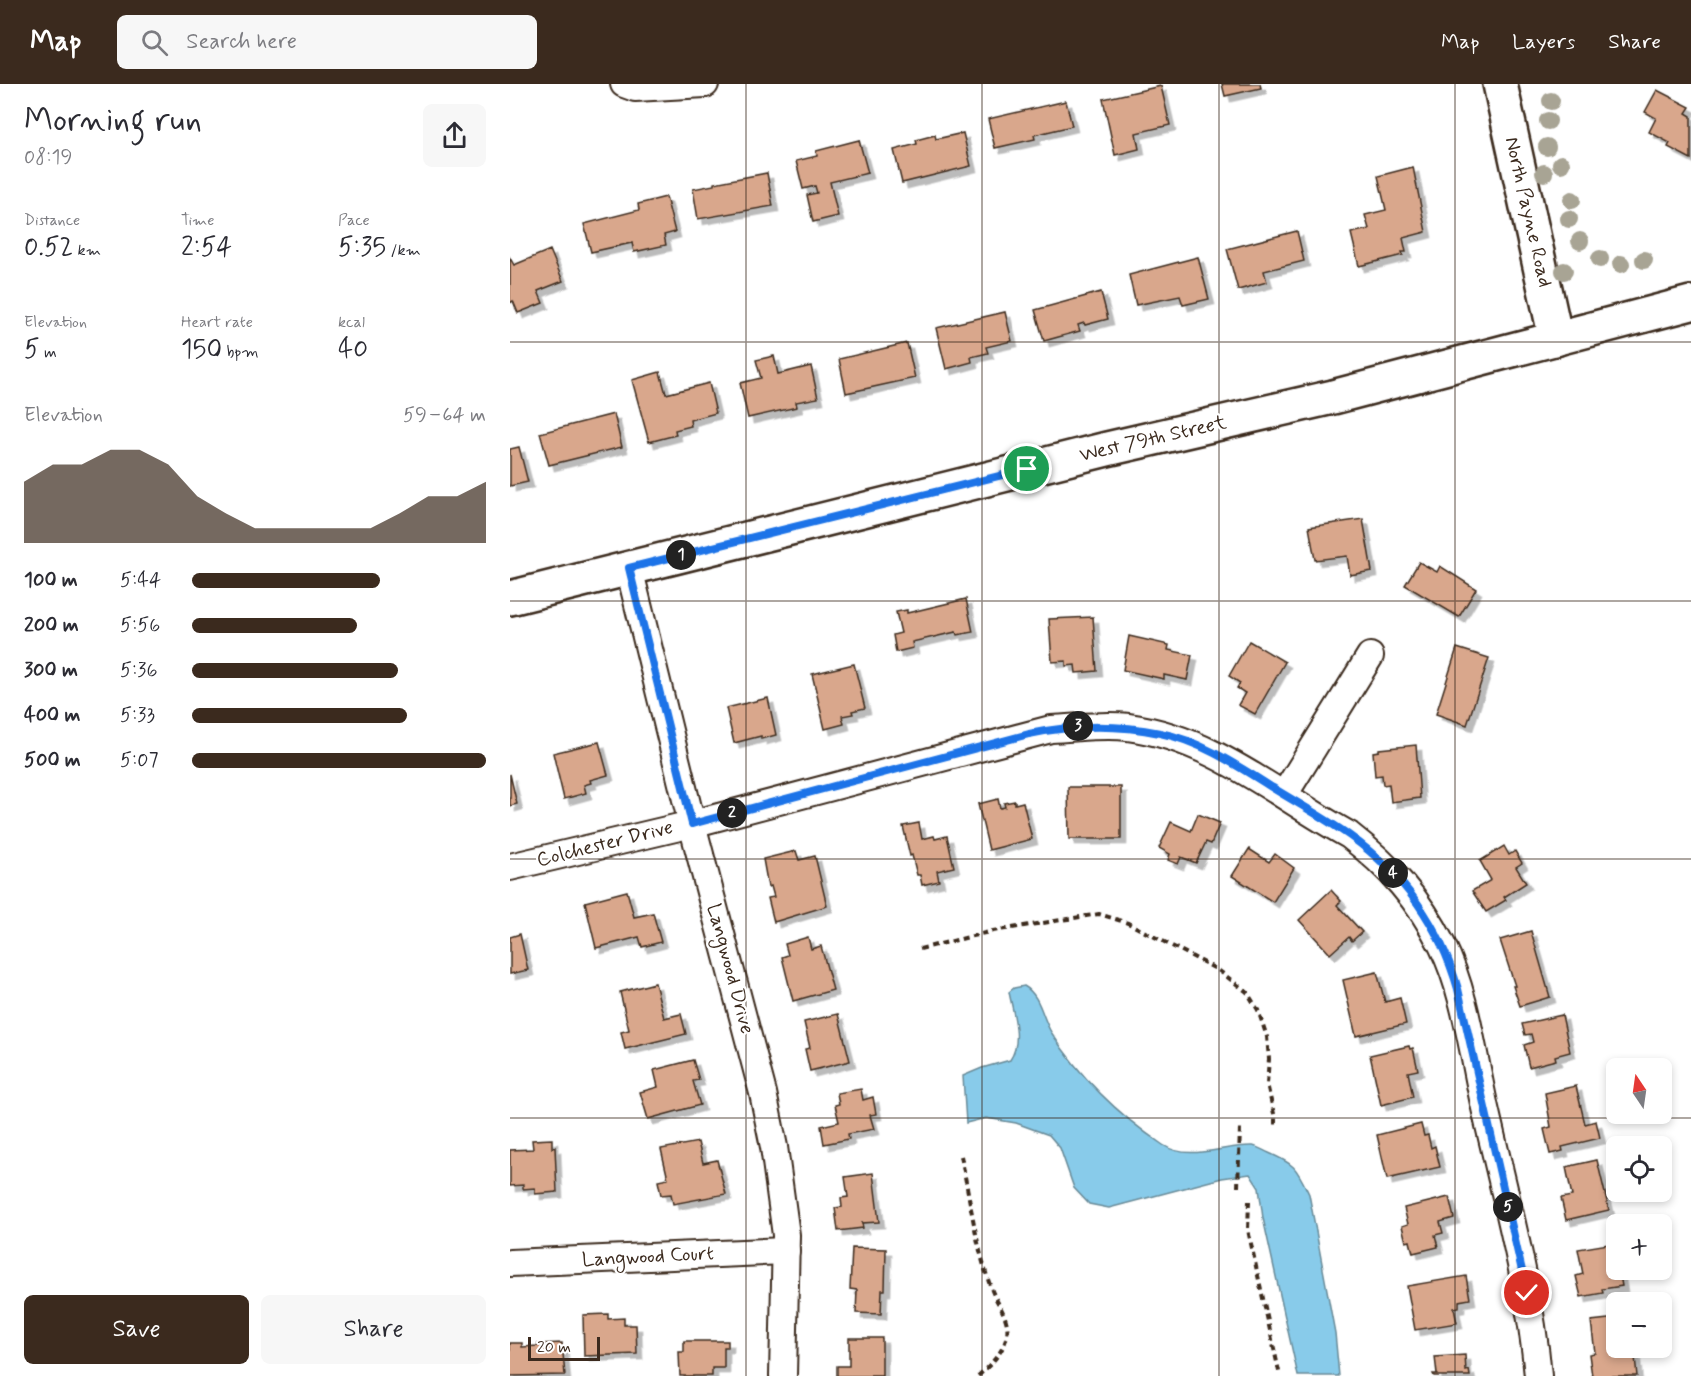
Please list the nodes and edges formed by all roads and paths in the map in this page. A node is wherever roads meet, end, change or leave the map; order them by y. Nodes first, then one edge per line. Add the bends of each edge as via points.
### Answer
1 (624, 84) edge
2 (705, 84) edge
3 (1500, 84) edge
4 (1691, 303) edge
5 (1556, 339) junction
6 (629, 568) junction
7 (510, 598) edge
8 (1370, 656) dead end
9 (1284, 795) junction
10 (692, 824) junction
11 (510, 867) edge
12 (920, 949) dead end
13 (1275, 1127) dead end
14 (1240, 1128) dead end
15 (961, 1156) dead end
16 (1238, 1187) dead end
17 (1249, 1201) dead end
18 (786, 1251) junction
19 (510, 1263) edge
20 (783, 1376) edge
21 (978, 1376) edge
22 (1280, 1376) edge
23 (1538, 1376) edge

1 - 2 street via 635,88
3 - 5 main road, North Payne Road
4 - 5 main road, West 79th Street
5 - 6 main road, West 79th Street
6 - 7 main road, West 79th Street
6 - 10 street, Langwood Drive
8 - 9 street
9 - 10 street, Colchester Drive via 1212,752 1181,739 1127,727 1073,726 1029,734
9 - 23 street, Colchester Drive via 1348,835 1392,871 1420,907 1447,956 1464,1012 1520,1262
10 - 11 street, Colchester Drive
10 - 18 street, Langwood Drive via 768,1114
12 - 13 path via 993,931 1099,914 1128,923 1218,970 1247,992 1267,1037 1267,1084
14 - 16 path
15 - 21 path via 982,1258 991,1290 1004,1313 1007,1335 995,1360
17 - 22 path via 1248,1230
18 - 19 street, Langwood Court
18 - 20 street, Langwood Drive

